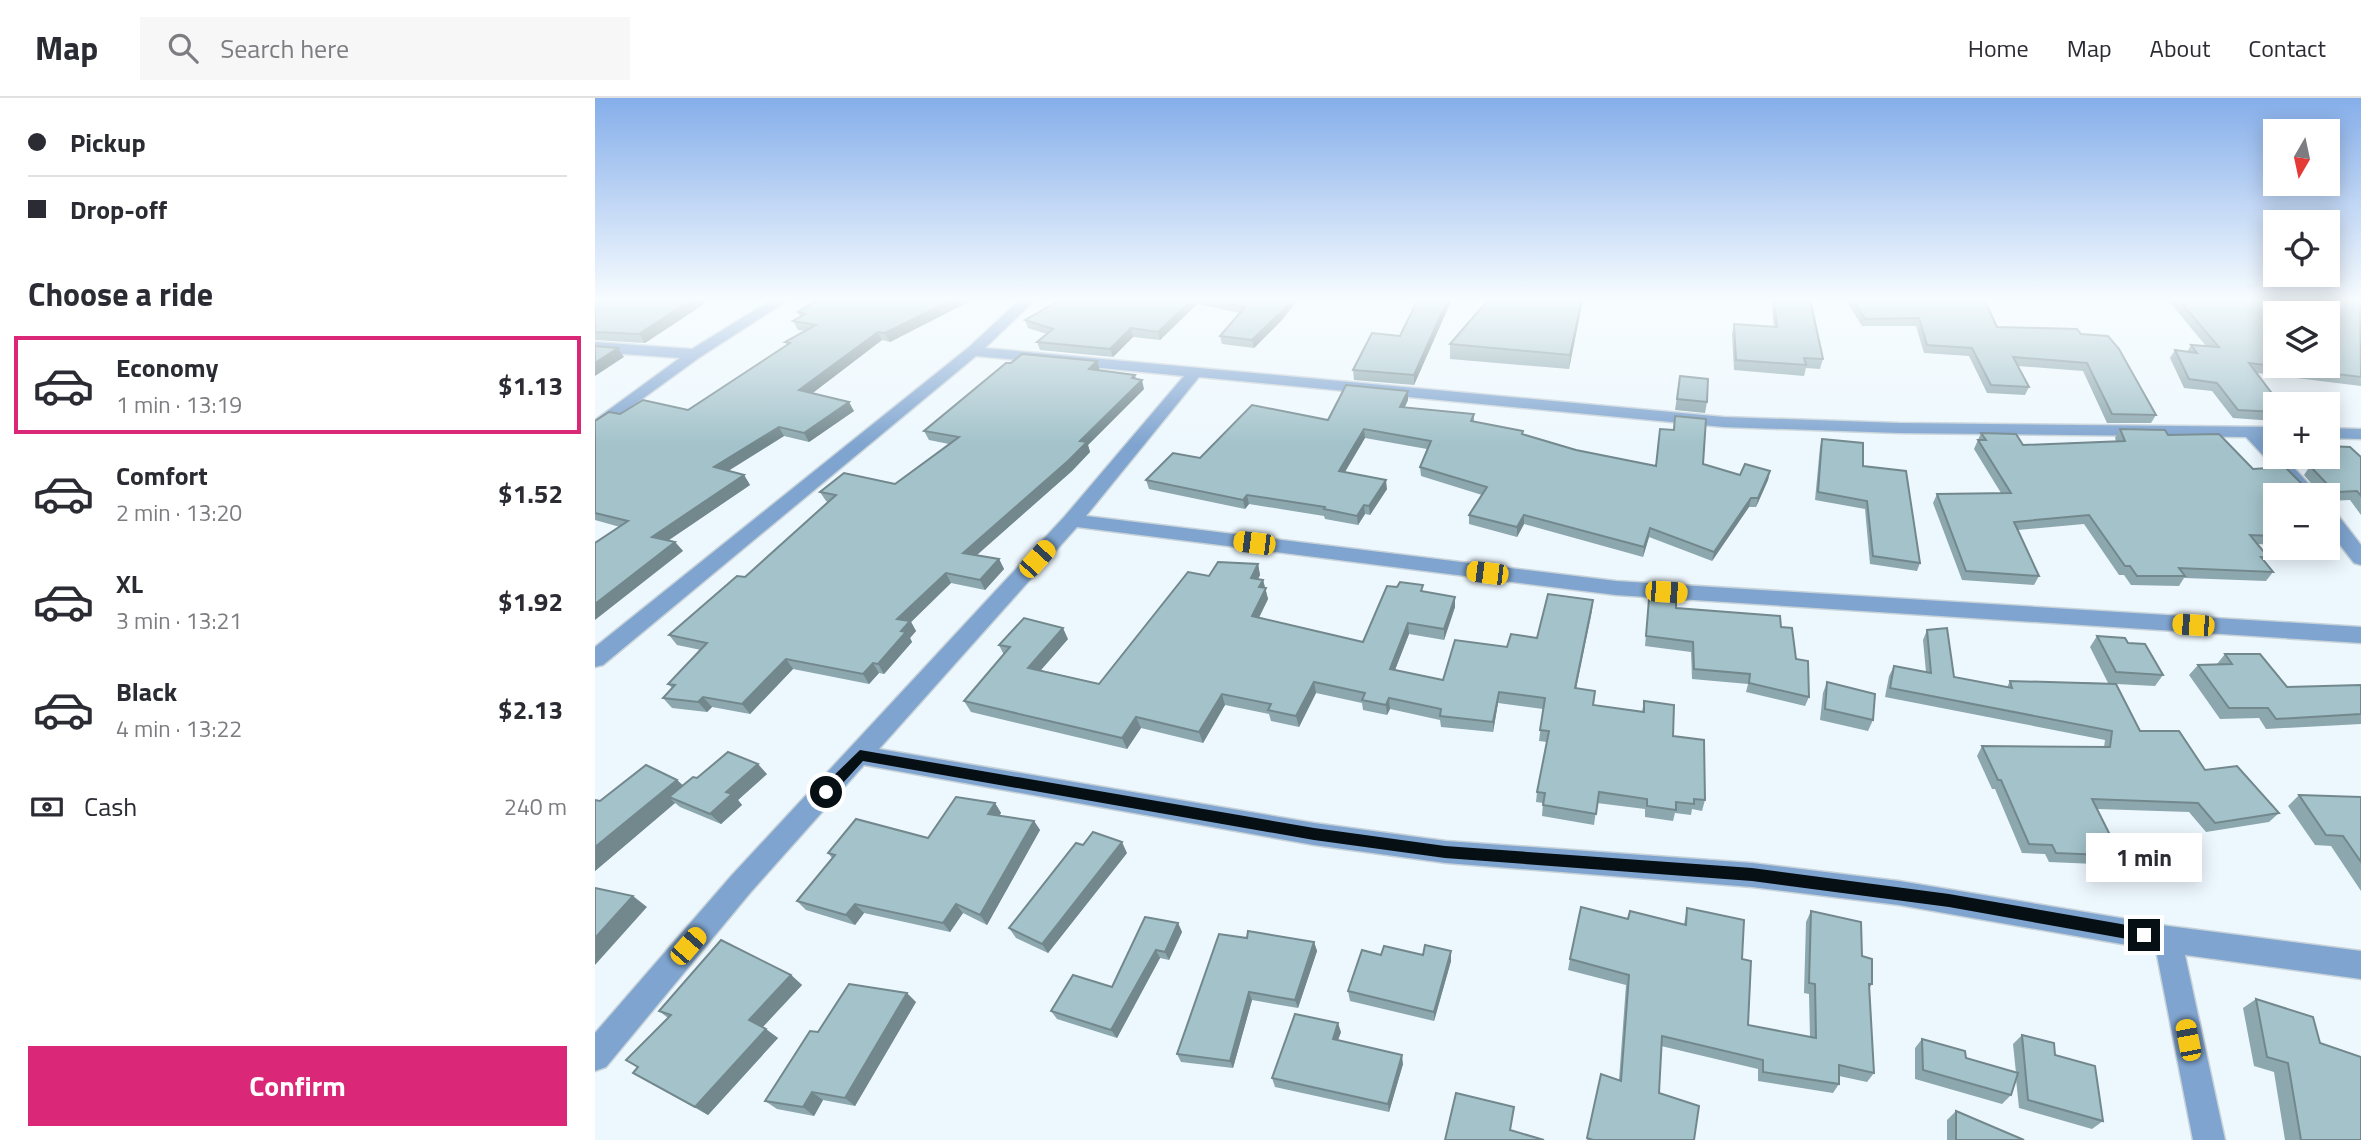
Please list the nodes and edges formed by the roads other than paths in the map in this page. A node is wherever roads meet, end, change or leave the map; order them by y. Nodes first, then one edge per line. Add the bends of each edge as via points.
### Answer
1 (604, 348) edge
2 (705, 348) edge
3 (977, 348) edge
4 (973, 351) junction
5 (695, 354) junction
6 (1194, 373) junction
7 (595, 428) edge
8 (2250, 431) junction
9 (2263, 432) edge
10 (2340, 433) edge
11 (2361, 434) edge
12 (2299, 483) edge
13 (1072, 520) junction
14 (2340, 531) edge
15 (2361, 558) edge
16 (2361, 635) edge
17 (595, 659) edge
18 (860, 755) junction
19 (2168, 939) junction
20 (2361, 965) edge
21 (595, 1056) edge
22 (2209, 1140) edge

1 - 5 street
2 - 5 street
3 - 4 street
4 - 6 street
4 - 17 street
5 - 7 street
6 - 8 street via 1724,422
6 - 13 street
8 - 9 street
8 - 12 street
10 - 11 street
13 - 16 street via 1616,588
13 - 18 street
14 - 15 street
18 - 19 street via 1314,834 1445,852 1752,875 1974,905
18 - 21 street via 741,884
19 - 20 street
19 - 22 street

